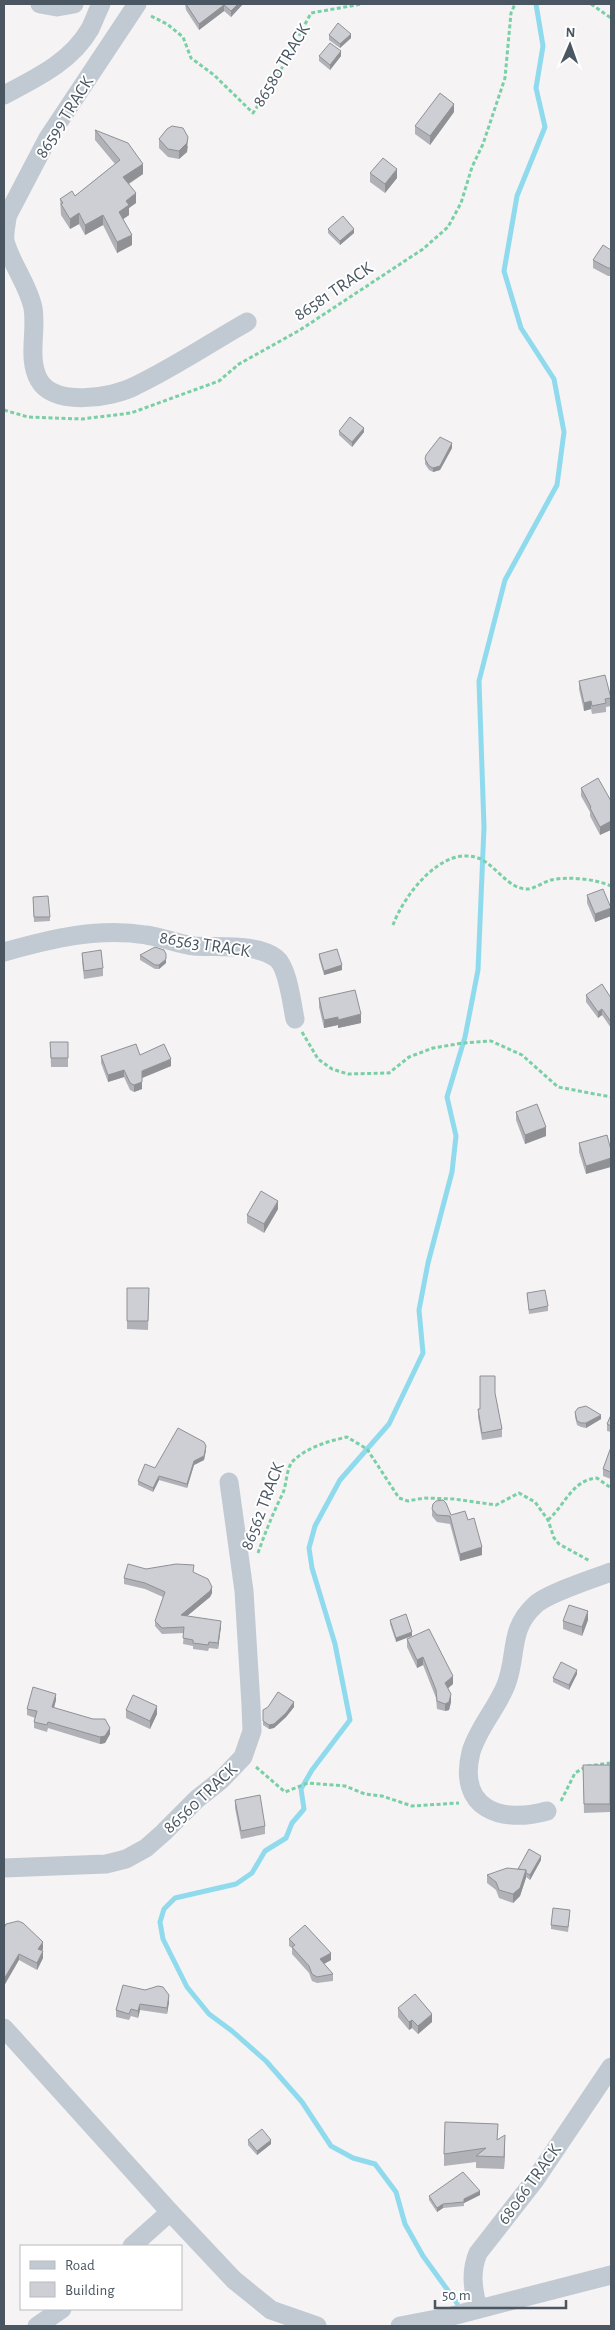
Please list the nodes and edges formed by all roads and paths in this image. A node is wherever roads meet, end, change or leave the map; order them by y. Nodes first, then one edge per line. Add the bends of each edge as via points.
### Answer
1 (40, 4) edge
2 (74, 4) edge
3 (101, 4) edge
4 (362, 4) edge
5 (515, 4) edge
6 (591, 4) edge
7 (133, 9) edge
8 (611, 18) edge
9 (4, 95) edge
10 (5, 220) edge
11 (247, 322) dead end
12 (4, 410) edge
13 (611, 886) edge
14 (393, 925) dead end
15 (4, 952) edge
16 (295, 1019) joint
17 (611, 1097) edge
18 (229, 1482) dead end
19 (611, 1488) edge
20 (548, 1520) junction
21 (256, 1556) dead end
22 (604, 1568) edge
23 (243, 1757) junction
24 (611, 1763) edge
25 (477, 1802) junction
26 (547, 1811) joint
27 (4, 1868) edge
28 (4, 2028) edge
29 (611, 2067) edge
30 (170, 2212) junction
31 (133, 2245) edge
32 (611, 2275) edge
33 (478, 2309) junction
34 (61, 2310) edge
35 (37, 2326) edge
36 (317, 2326) edge
37 (400, 2326) edge

1 - 2 street
3 - 9 street via 90,29 74,50 50,70
4 - 7 path, 86580 TRACK via 311,13 277,77 252,113 214,75 191,58 183,37 167,24
5 - 12 path, 86581 TRACK via 511,13 505,78 462,203 448,227 423,249 300,330 239,364 219,381 131,413 82,419 28,418
6 - 8 path
7 - 10 street, 86599 TRACK via 48,138
10 - 11 street via 6,242 33,307 36,373 45,387 60,396 96,396 133,388
13 - 14 path via 561,878 527,890 517,887 479,858 451,857 435,868 406,898
15 - 16 street, 86563 TRACK via 101,932 147,935 192,946 243,948 269,955 281,963
16 - 17 path via 318,1059 332,1069 348,1074 389,1073 409,1057 434,1048 491,1041 522,1055 558,1088
18 - 23 street via 244,1591 251,1705 252,1731
19 - 20 path via 596,1478 587,1478 577,1484
20 - 21 path, 86562 TRACK via 535,1502 520,1493 496,1505 454,1499 424,1498 408,1502 399,1498 367,1449 347,1438 330,1441 292,1461 284,1491
20 - 22 path, 86562 TRACK via 559,1544
22 - 25 street via 536,1604 520,1623 515,1634 511,1673 471,1753 470,1783
23 - 25 path, 86560 TRACK via 285,1792 308,1783 345,1786 412,1806
23 - 27 street, 86560 TRACK via 146,1848 126,1859 106,1864
24 - 26 path via 587,1766 575,1773 558,1805
25 - 26 street via 503,1815 531,1816
28 - 30 street
29 - 33 street, 68066 TRACK via 534,2180 478,2253 474,2262 473,2286
30 - 31 street
30 - 36 street via 234,2280 271,2310
32 - 33 street
33 - 37 street
34 - 35 street

